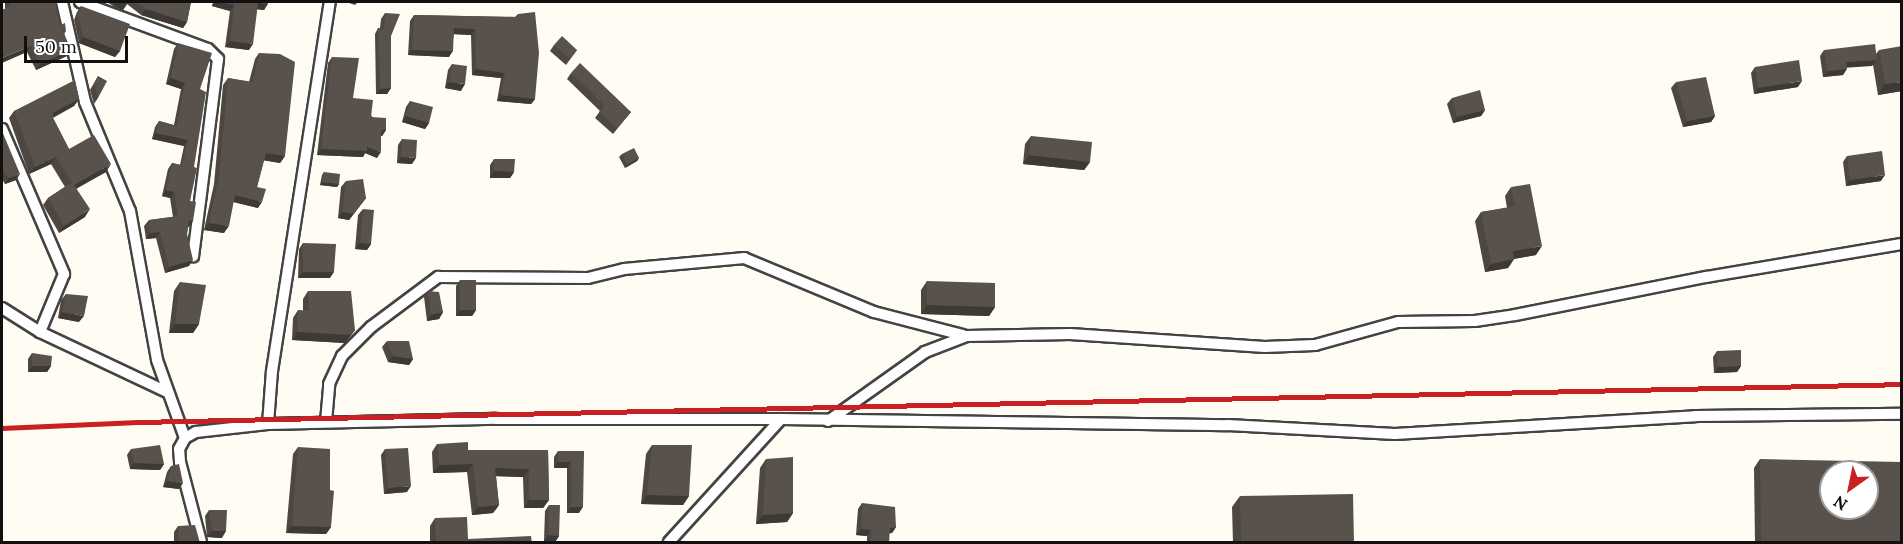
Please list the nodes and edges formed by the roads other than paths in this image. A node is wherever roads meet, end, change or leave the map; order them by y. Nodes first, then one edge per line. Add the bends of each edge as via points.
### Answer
1 (62, 2) edge
2 (81, 2) edge
3 (330, 2) edge
4 (2, 129) edge
5 (1902, 244) edge
6 (193, 256) edge
7 (2, 308) edge
8 (40, 332) junction
9 (966, 336) junction
10 (167, 392) junction
11 (1902, 414) edge
12 (781, 419) junction
13 (828, 421) junction
14 (326, 422) junction
15 (268, 424) junction
16 (185, 438) junction
17 (201, 543) edge
18 (669, 543) edge

1 - 10 street via 85,102 130,211 157,360
2 - 6 street via 208,49 218,59
3 - 15 street via 272,371
4 - 8 street via 64,274
5 - 9 street via 1515,315 1475,321 1398,322 1315,345 1265,347 1070,334
7 - 8 street
8 - 10 street
9 - 13 street via 925,352
9 - 14 street via 874,312 744,258 624,269 568,279 438,276 371,327 342,356 329,384
10 - 16 street
11 - 13 street via 1695,416 1395,434 1228,425
12 - 13 street
12 - 14 street
12 - 18 street
14 - 15 street
15 - 16 street via 196,432
16 - 17 street via 179,449 180,462

